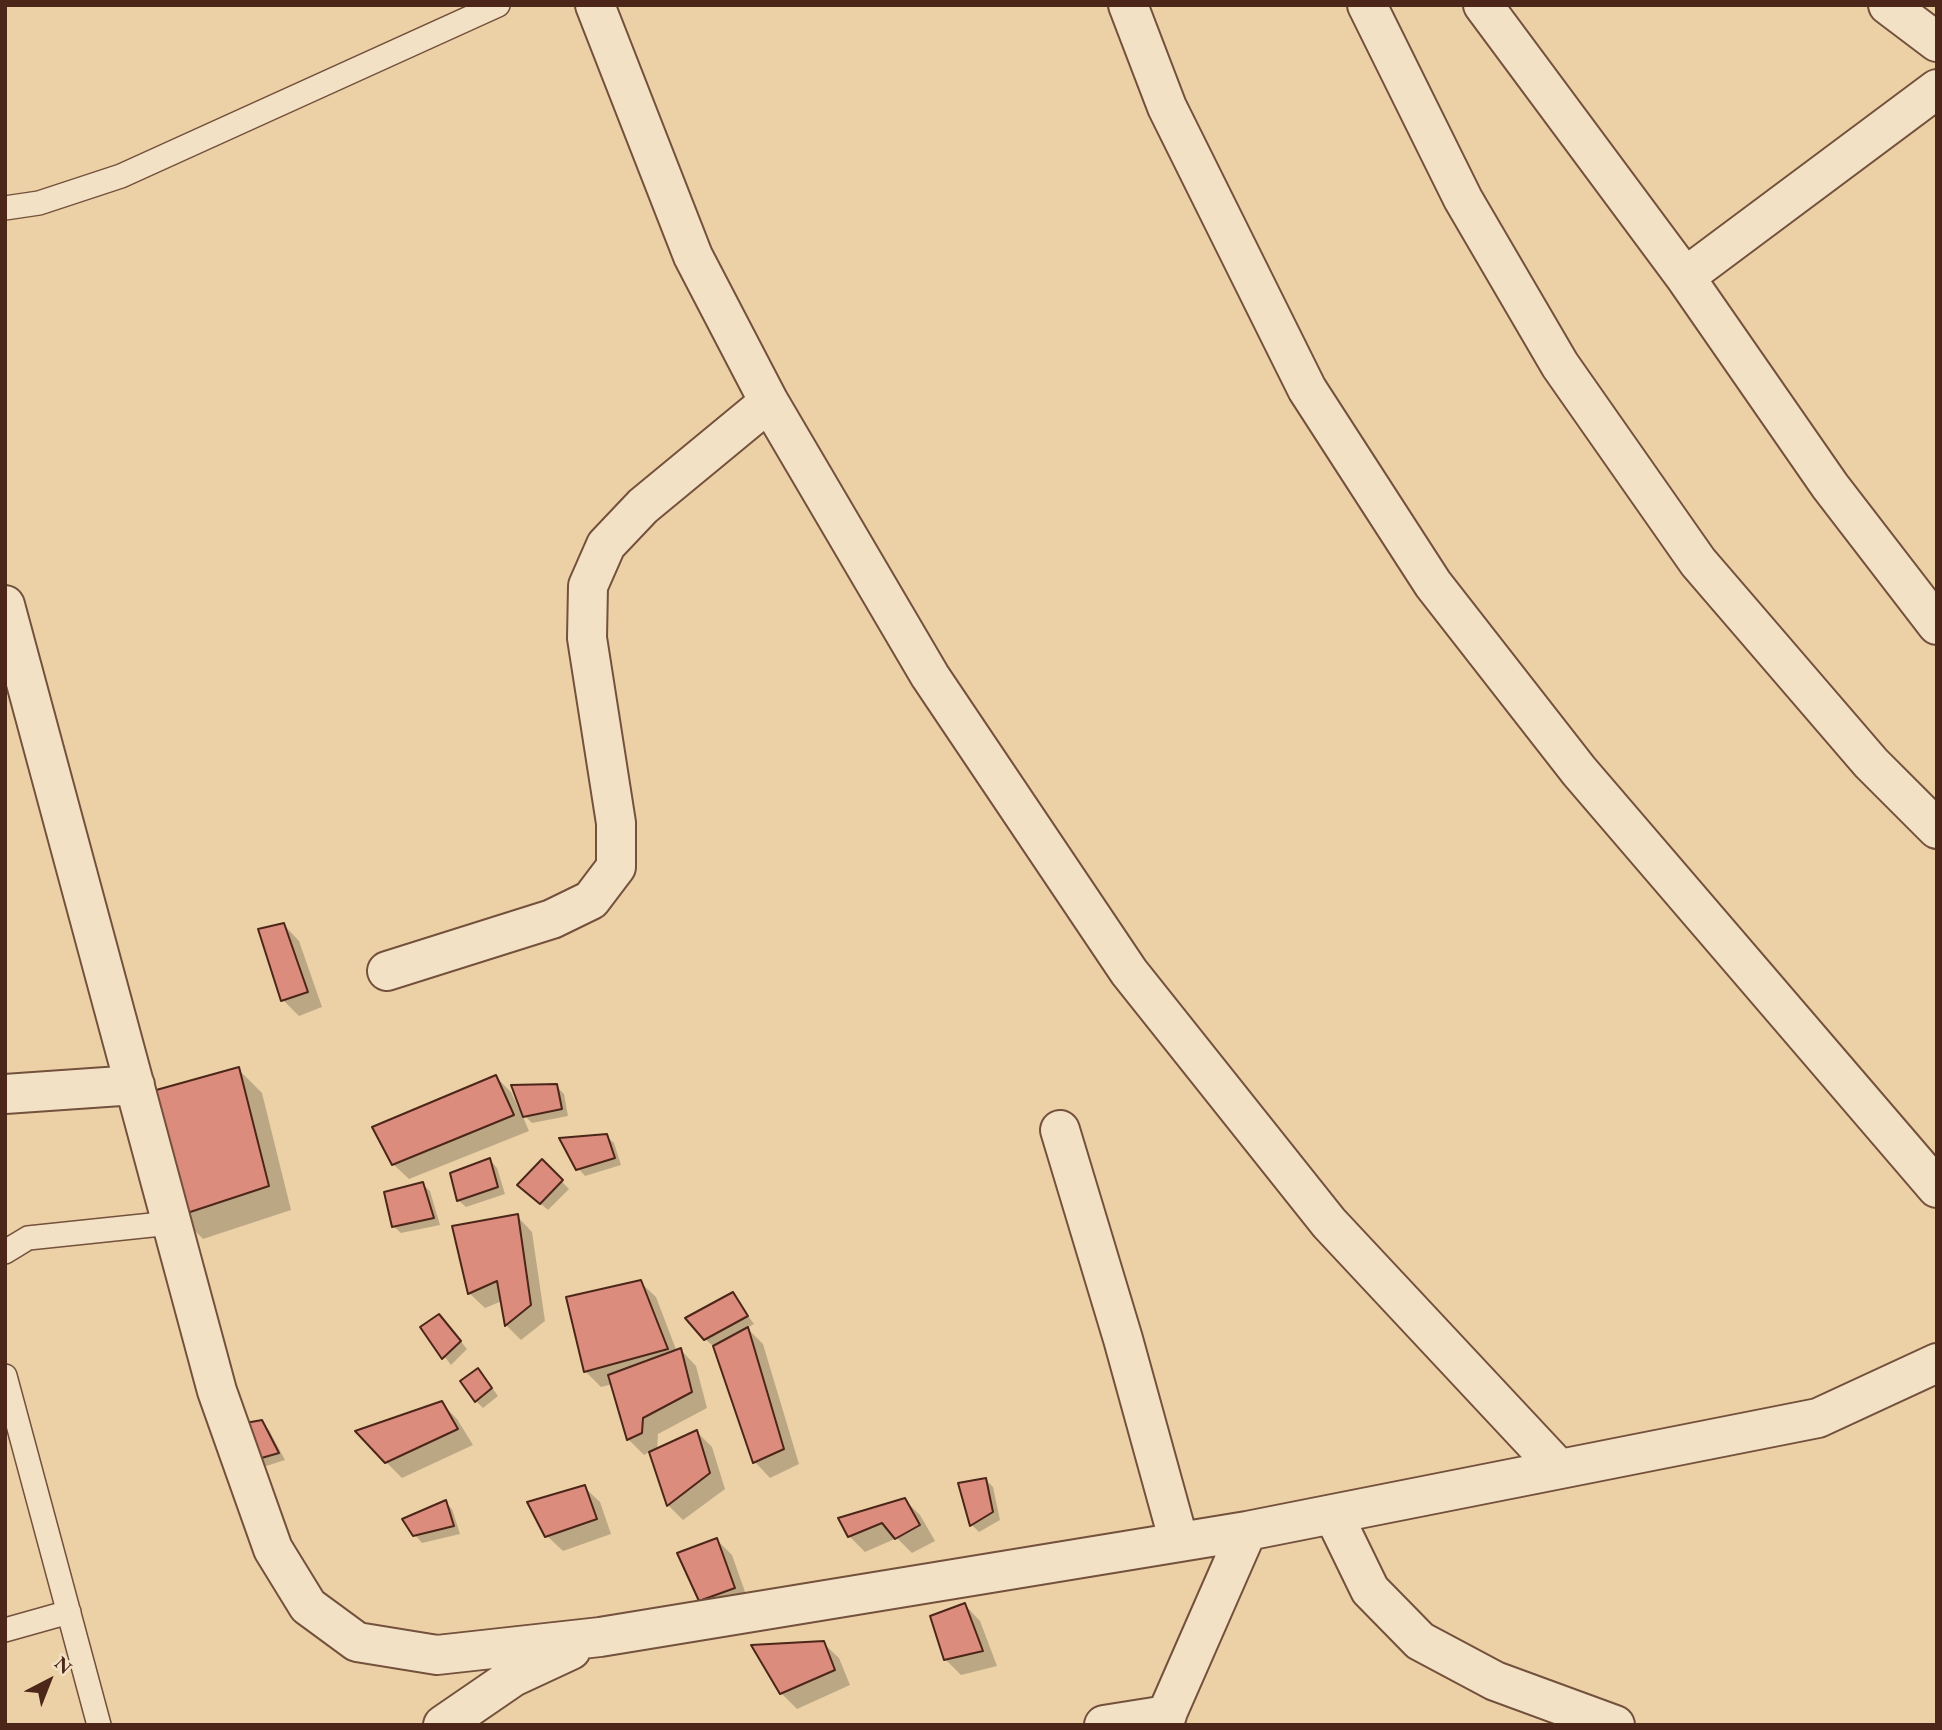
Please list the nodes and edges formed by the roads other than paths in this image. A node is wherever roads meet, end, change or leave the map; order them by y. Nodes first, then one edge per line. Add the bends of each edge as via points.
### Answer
1 (498, 5) edge
2 (595, 5) edge
3 (1128, 5) edge
4 (1367, 5) edge
5 (1483, 5) edge
6 (1894, 7) edge
7 (1937, 42) edge
8 (1937, 89) edge
9 (5, 208) edge
10 (1685, 277) junction
11 (769, 402) junction
12 (5, 605) edge
13 (1937, 625) edge
14 (1937, 829) edge
15 (387, 971) dead end
16 (135, 1086) junction
17 (5, 1094) edge
18 (1060, 1130) dead end
19 (1937, 1188) edge
20 (171, 1223) junction
21 (5, 1252) edge
22 (1937, 1363) edge
23 (5, 1376) edge
24 (1559, 1469) junction
25 (1333, 1514) junction
26 (1247, 1531) junction
27 (1178, 1542) junction
28 (69, 1612) junction
29 (5, 1630) edge
30 (600, 1637) junction
31 (1164, 1720) edge
32 (99, 1725) edge
33 (443, 1725) edge
34 (1104, 1725) edge
35 (1615, 1725) edge

1 - 9 lane via 121,176 39,203
2 - 11 street via 692,256
3 - 19 street via 1167,107 1307,389 1433,584 1579,771
4 - 14 street via 1463,199 1560,365 1698,562 1871,762
5 - 10 street
6 - 7 street
8 - 10 street
10 - 13 street via 1830,486
11 - 15 street via 643,506 606,545 588,586 587,638 616,823 616,867 591,900 552,919
11 - 24 street via 930,676 1129,972 1329,1223
12 - 16 street
16 - 17 street
16 - 20 street
18 - 27 street
20 - 21 lane via 27,1238
20 - 30 street via 217,1391 273,1549 308,1606 357,1642 437,1656
22 - 24 street via 1818,1418
23 - 28 lane
24 - 25 street
25 - 26 street
25 - 35 street via 1370,1590 1420,1641 1495,1681
26 - 27 street
26 - 31 street
27 - 30 street
28 - 29 lane
28 - 32 lane
30 - 33 street via 513,1677
31 - 34 street

